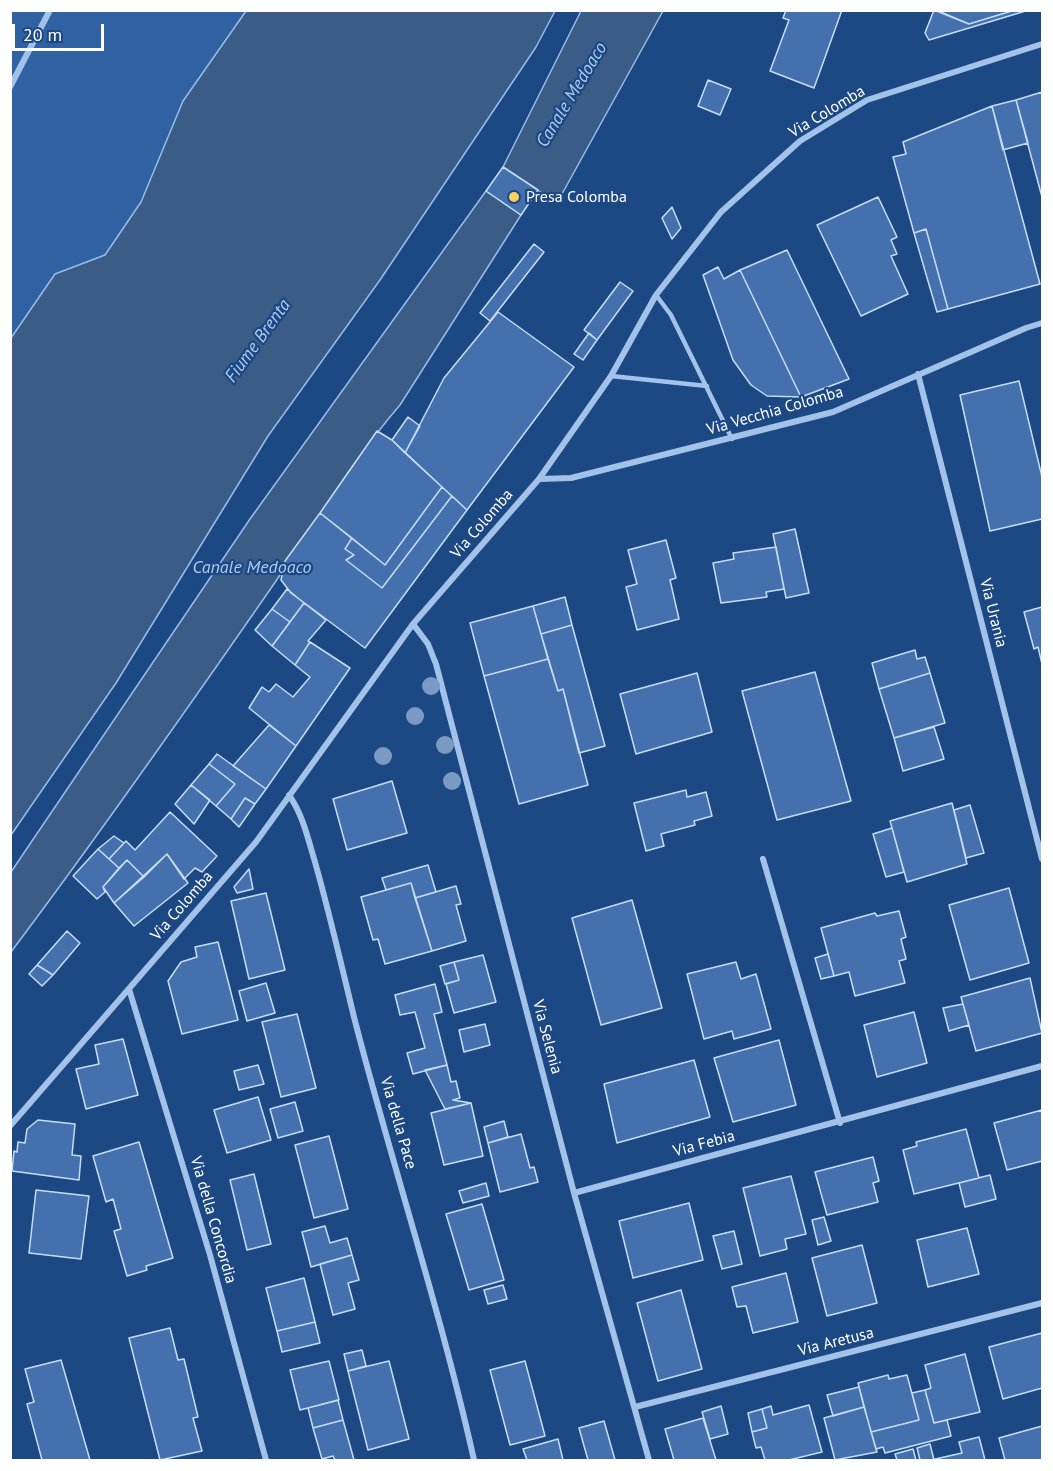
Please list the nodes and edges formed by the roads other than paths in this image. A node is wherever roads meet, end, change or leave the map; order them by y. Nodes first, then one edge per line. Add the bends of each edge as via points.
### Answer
1 (50, 10) edge
2 (1042, 44) edge
3 (10, 87) edge
4 (656, 295) junction
5 (1042, 323) edge
6 (918, 374) junction
7 (611, 376) junction
8 (706, 386) junction
9 (732, 439) junction
10 (539, 479) junction
11 (413, 624) junction
12 (289, 795) junction
13 (763, 859) dead end
14 (1042, 859) edge
15 (129, 989) junction
16 (1042, 1066) edge
17 (840, 1123) junction
18 (10, 1126) edge
19 (574, 1193) junction
20 (1042, 1303) edge
21 (635, 1407) junction
22 (266, 1461) edge
23 (474, 1461) edge
24 (649, 1461) edge

1 - 3 street
2 - 4 street, Via Colomba via 867,100 800,141 721,212
4 - 7 street, Via Colomba
4 - 8 lane via 671,315
5 - 6 street, Via Vecchia Colomba
6 - 9 street, Via Vecchia Colomba via 833,412
6 - 14 street, Via Urania
7 - 8 lane
7 - 10 street, Via Colomba
8 - 9 lane
9 - 10 street, Via Vecchia Colomba via 560,480
10 - 11 street, Via Colomba
11 - 12 street, Via Colomba
11 - 19 street, Via Selenia via 428,644 436,664
12 - 15 street, Via Colomba via 256,842
12 - 23 street, Via della Pace via 304,826 324,895
13 - 17 street
15 - 18 street, Via Colomba
15 - 22 street, Via della Concordia via 210,1255
16 - 17 street, Via Febia
17 - 19 street, Via Febia
19 - 21 street, Via Selenia
20 - 21 street, Via Aretusa
21 - 24 street, Via Selenia

